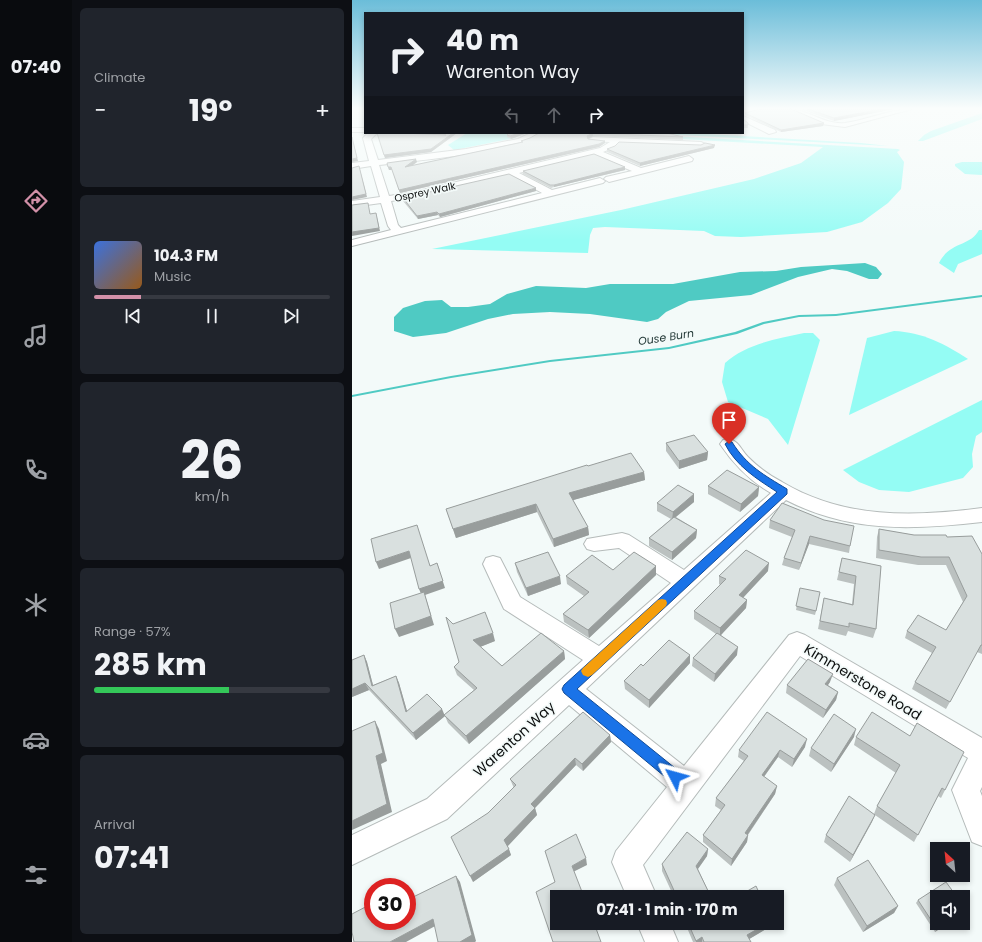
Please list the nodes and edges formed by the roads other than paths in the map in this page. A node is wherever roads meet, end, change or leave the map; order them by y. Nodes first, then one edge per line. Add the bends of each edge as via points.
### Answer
1 (371, 153) edge
2 (458, 153) edge
3 (591, 153) edge
4 (597, 153) edge
5 (689, 159) dead end
6 (374, 163) junction
7 (352, 166) edge
8 (640, 171) junction
9 (511, 172) junction
10 (550, 193) junction
11 (385, 200) junction
12 (352, 204) edge
13 (399, 231) junction
14 (352, 243) edge
15 (729, 444) dead end
16 (784, 492) junction
17 (982, 515) edge
18 (594, 544) dead end
19 (493, 564) dead end
20 (686, 582) junction
21 (601, 658) junction
22 (568, 689) junction
23 (982, 752) edge
24 (982, 759) edge
25 (687, 786) junction
26 (982, 832) edge
27 (352, 850) edge
28 (639, 890) edge
29 (656, 930) edge
30 (662, 942) edge

1 - 6 street, Osprey Walk
2 - 6 street
3 - 9 street, Osprey Walk
4 - 8 street
5 - 8 street
6 - 7 street
6 - 11 street, Osprey Walk
8 - 10 street
9 - 10 street
9 - 11 street, Osprey Walk
10 - 13 street
11 - 12 street, Osprey Walk
11 - 13 street, Osprey Walk via 393,226
13 - 14 street
15 - 16 street via 744,464
16 - 17 street via 832,510 884,521 924,521
16 - 20 street, Warenton Way
18 - 20 street via 622,540
19 - 21 street via 512,603
20 - 21 street, Warenton Way
21 - 22 street, Warenton Way
22 - 25 street
22 - 27 street, Warenton Way via 437,809
23 - 25 street, Kimmerstone Road via 796,642
24 - 26 street via 966,790
25 - 28 street, Kimmerstone Road via 627,862
29 - 30 street

